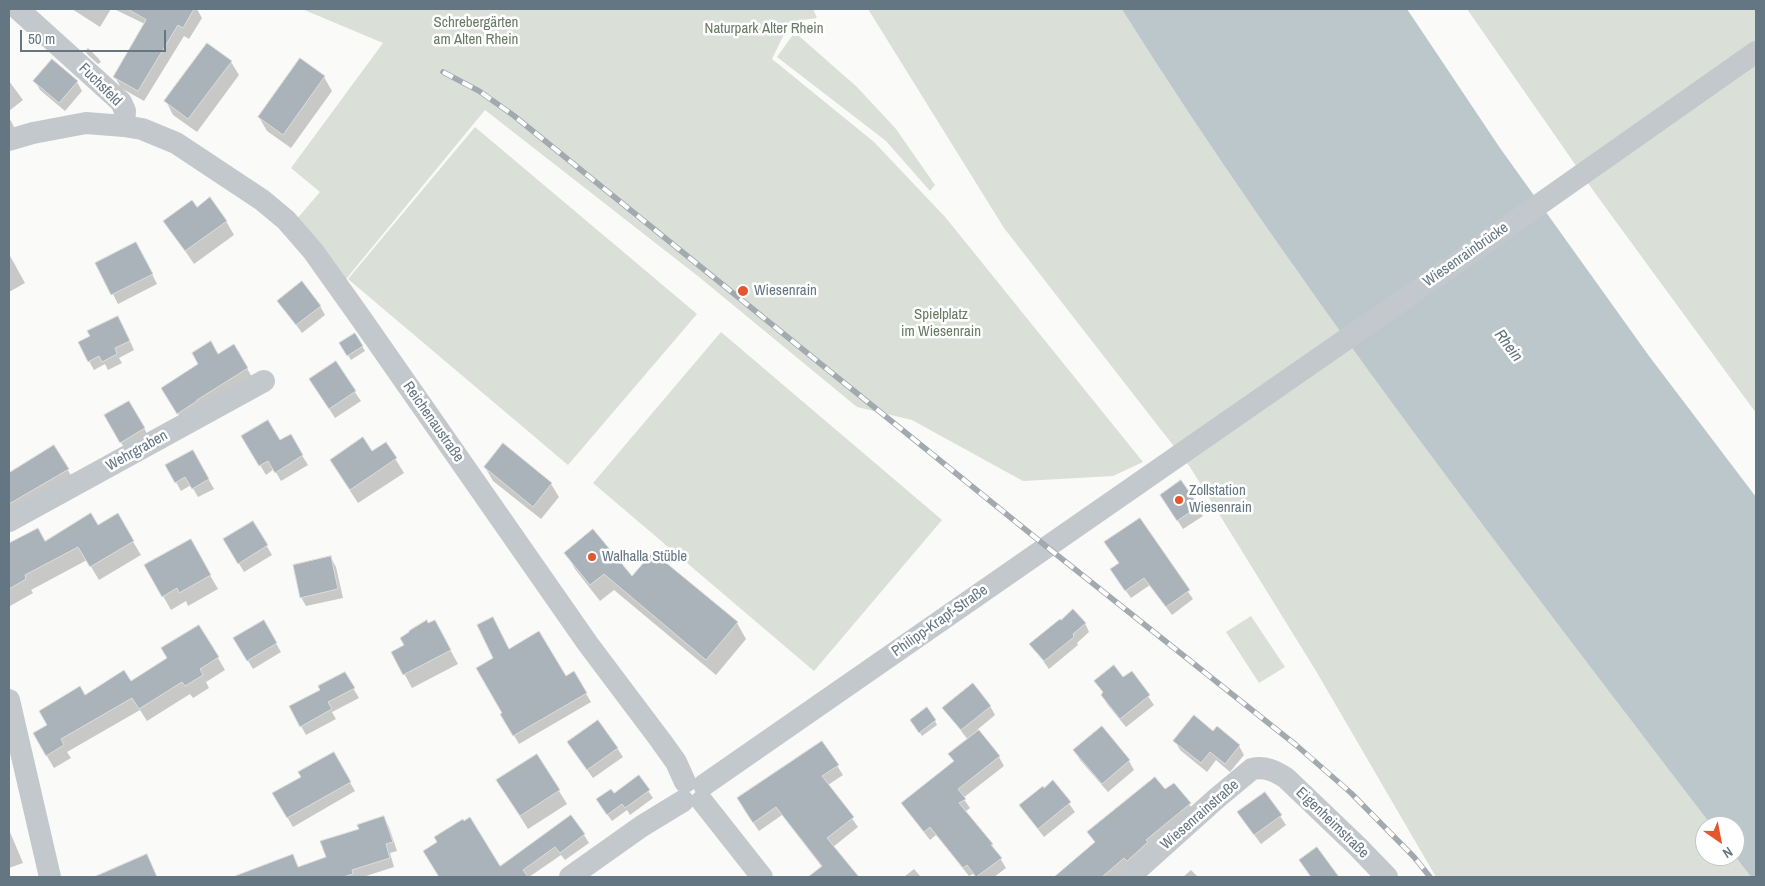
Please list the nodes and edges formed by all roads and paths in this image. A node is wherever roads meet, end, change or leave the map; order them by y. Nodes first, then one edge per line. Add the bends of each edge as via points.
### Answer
1 (18, 9) edge
2 (1756, 52) edge
3 (124, 126) junction
4 (9, 140) edge
5 (264, 381) dead end
6 (1176, 457) joint
7 (9, 521) edge
8 (9, 700) edge
9 (1276, 771) joint
10 (693, 792) junction
11 (50, 877) edge
12 (570, 877) edge
13 (762, 877) edge
14 (1129, 877) edge
15 (1386, 877) edge

1 - 3 street, Fuchsfeld via 122,102
2 - 6 street, Wiesenrainbrücke
3 - 4 street, Reichenaustraße via 86,123
3 - 10 street, Reichenaustraße via 176,143 250,191 286,220 313,251 583,636 676,762
5 - 7 street, Wehrgraben
6 - 10 street, Philipp-Krapf-Straße
8 - 11 street
9 - 14 street, Wiesenrainstraße via 1252,769
9 - 15 street, Eigenheimstraße
10 - 12 street, Philipp-Krapf-Straße
10 - 13 street, Reichenaustraße

